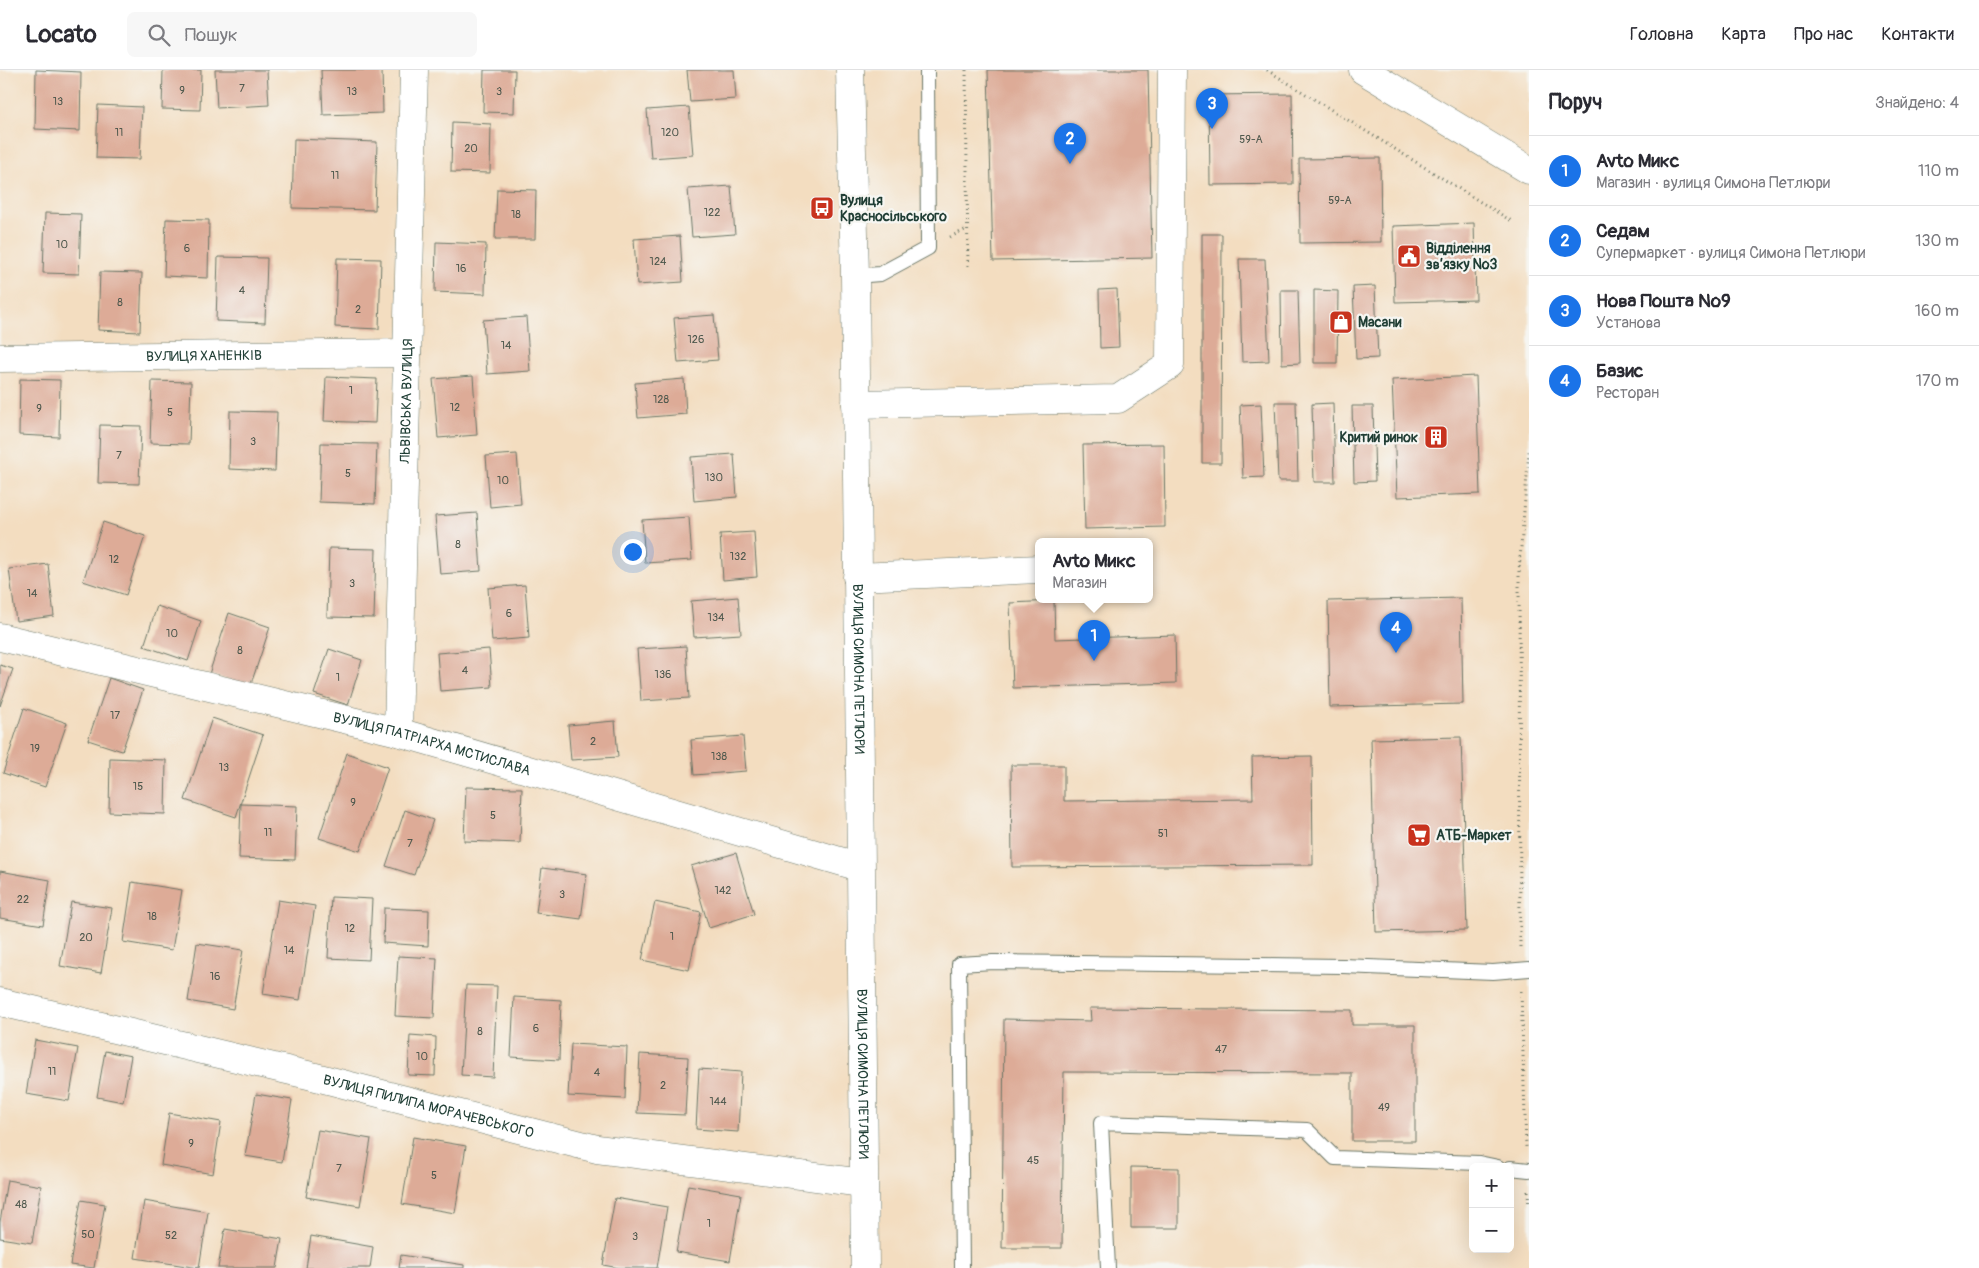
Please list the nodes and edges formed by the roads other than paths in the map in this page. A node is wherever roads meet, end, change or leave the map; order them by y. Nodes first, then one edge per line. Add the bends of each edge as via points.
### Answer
1 (414, 70) edge
2 (850, 70) edge
3 (927, 70) edge
4 (1172, 70) edge
5 (1363, 70) edge
6 (1529, 170) edge
7 (855, 276) junction
8 (407, 353) junction
9 (0, 358) edge
10 (856, 404) junction
11 (1035, 569) edge
12 (857, 577) junction
13 (0, 637) edge
14 (398, 732) junction
15 (860, 868) junction
16 (1524, 969) edge
17 (0, 1002) edge
18 (1479, 1163) edge
19 (1514, 1168) edge
20 (1528, 1170) edge
21 (863, 1183) junction
22 (865, 1268) edge
23 (962, 1268) edge
24 (1108, 1268) edge

1 - 8 street, ЛЬВІВСЬКА ВУЛИЦЯ
2 - 7 street, ВУЛИЦЯ СИМОНА ПЕТЛЮРИ
3 - 7 lane via 928,248 880,274
4 - 10 street via 1170,365 1118,399
5 - 6 street
7 - 10 street, ВУЛИЦЯ СИМОНА ПЕТЛЮРИ
8 - 9 street, ВУЛИЦЯ ХАНЕНКІВ
8 - 14 street, ЛЬВІВСЬКА ВУЛИЦЯ
10 - 12 street, ВУЛИЦЯ СИМОНА ПЕТЛЮРИ
11 - 12 street
12 - 15 street, ВУЛИЦЯ СИМОНА ПЕТЛЮРИ
13 - 14 street, ВУЛИЦЯ ПАТРІАРХА МСТИСЛАВА
14 - 15 street, ВУЛИЦЯ ПАТРІАРХА МСТИСЛАВА
15 - 21 street, ВУЛИЦЯ СИМОНА ПЕТЛЮРИ
16 - 23 lane via 1493,972 1343,966 959,964
17 - 21 street, ВУЛИЦЯ ПИЛИПА МОРАЧЕВСЬКОГО via 597,1149
18 - 24 lane via 1335,1158 1307,1130 1101,1123
19 - 20 lane
21 - 22 street, ВУЛИЦЯ СИМОНА ПЕТЛЮРИ

